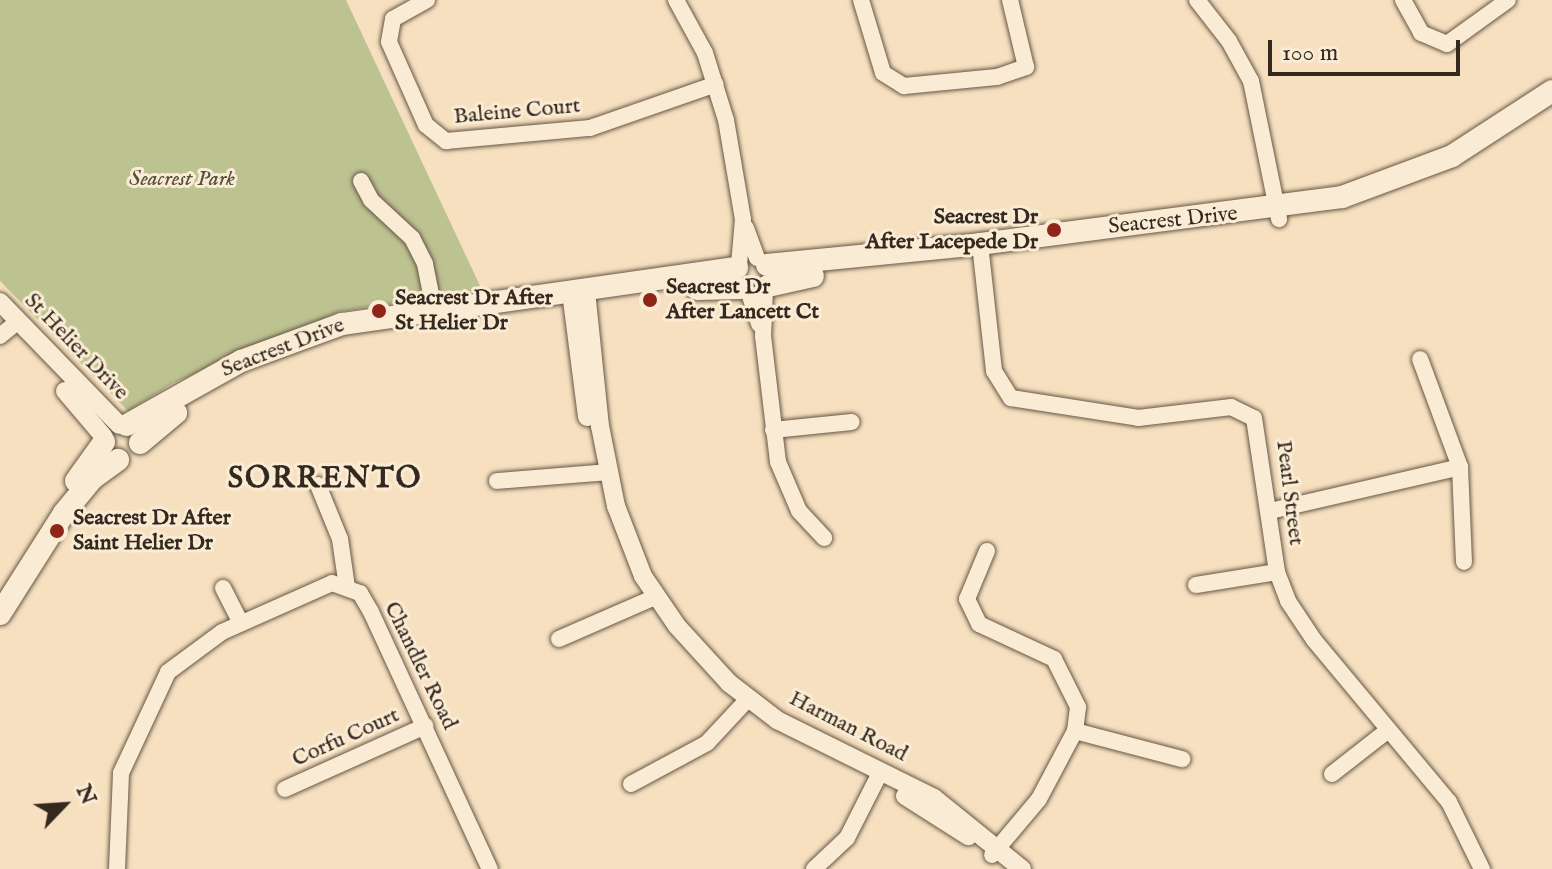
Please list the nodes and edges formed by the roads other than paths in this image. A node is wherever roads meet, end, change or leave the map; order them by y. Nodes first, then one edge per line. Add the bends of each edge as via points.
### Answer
1 (427, 0) edge
2 (676, 0) edge
3 (861, 0) edge
4 (1010, 0) edge
5 (1197, 0) edge
6 (1403, 0) edge
7 (1508, 0) edge
8 (716, 84) junction
9 (1552, 91) edge
10 (1552, 106) edge
11 (361, 181) dead end
12 (1278, 214) junction
13 (981, 250) junction
14 (753, 277) junction
15 (579, 297) junction
16 (0, 302) edge
17 (434, 309) junction
18 (6, 327) edge
19 (1420, 359) dead end
20 (852, 422) dead end
21 (773, 430) junction
22 (118, 439) junction
23 (1460, 467) junction
24 (602, 474) junction
25 (497, 481) dead end
26 (318, 485) dead end
27 (1270, 511) junction
28 (824, 538) dead end
29 (987, 551) dead end
30 (1464, 562) dead end
31 (1277, 572) junction
32 (1196, 585) dead end
33 (347, 587) junction
34 (223, 588) dead end
35 (0, 590) edge
36 (650, 600) junction
37 (0, 614) edge
38 (241, 623) junction
39 (559, 639) dead end
40 (745, 702) junction
41 (425, 726) junction
42 (1075, 731) junction
43 (1387, 731) junction
44 (1182, 759) dead end
45 (1332, 774) dead end
46 (879, 776) junction
47 (631, 784) dead end
48 (285, 789) dead end
49 (999, 857) edge
50 (117, 869) edge
51 (490, 869) edge
52 (814, 869) edge
53 (1022, 869) edge
54 (1482, 869) edge

1 - 8 street, Baleine Court via 393,19 389,42 426,125 446,141 590,128
2 - 8 street
3 - 4 street via 883,73 904,86 997,77 1026,67
5 - 12 street via 1251,81
6 - 7 street via 1421,33 1447,44
8 - 14 street via 738,172
9 - 12 main road, Seacrest Drive via 1421,171
10 - 12 main road, Seacrest Drive via 1470,159 1410,187 1359,205
11 - 17 street via 371,200 400,223 420,250
12 - 13 main road, Seacrest Drive
13 - 14 main road, Seacrest Drive
13 - 27 street, Pearl Street via 994,371 1005,393 1138,418 1241,408 1258,428
14 - 15 main road, Seacrest Drive
14 - 21 street
15 - 17 main road, Seacrest Drive
15 - 22 main road, Seacrest Drive via 383,326 305,346 262,363 157,425
15 - 24 street, Harman Road
16 - 18 street, St Helier Drive
17 - 22 main road, Seacrest Drive via 362,319 304,335 221,371
18 - 22 street, St Helier Drive
19 - 23 street
20 - 21 street
21 - 28 street via 778,462 799,511
22 - 35 main road, Seacrest Drive
22 - 37 main road, Seacrest Drive
23 - 27 street
23 - 30 street
24 - 25 street
24 - 36 street, Harman Road via 617,547
26 - 33 street via 340,539
27 - 31 street, Pearl Street
29 - 42 street via 967,599 979,624 1054,659 1078,707
31 - 32 street
31 - 43 street, Pearl Street via 1294,612
33 - 38 street via 323,585
33 - 41 street, Chandler Road via 360,593 371,612
34 - 38 street
36 - 39 street
36 - 40 street, Harman Road via 688,657
38 - 50 street via 168,672 140,723 121,773
40 - 46 street, Harman Road via 780,736
40 - 47 street via 707,743
41 - 48 street, Corfu Court
41 - 51 street, Chandler Road
42 - 44 street
42 - 49 street via 1039,799
43 - 45 street
43 - 54 street, Pearl Street via 1458,815
46 - 49 street, Harman Road
46 - 52 street via 847,838
49 - 53 street, Harman Road

